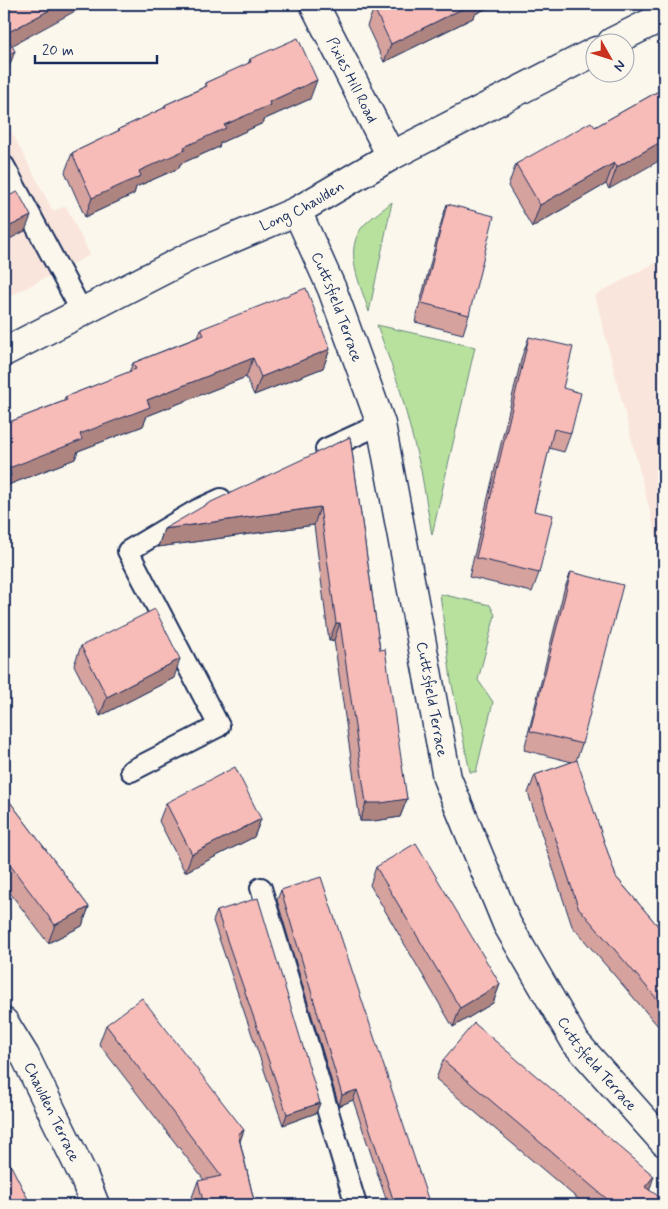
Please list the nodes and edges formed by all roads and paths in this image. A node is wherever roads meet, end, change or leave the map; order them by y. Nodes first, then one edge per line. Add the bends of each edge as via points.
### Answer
1 (314, 4) edge
2 (664, 16) edge
3 (632, 32) edge
4 (586, 56) edge
5 (391, 156) junction
6 (4, 166) edge
7 (297, 210) junction
8 (82, 312) junction
9 (4, 352) edge
10 (381, 424) junction
11 (311, 457) edge
12 (241, 489) edge
13 (131, 772) dead end
14 (261, 888) dead end
15 (4, 1022) edge
16 (664, 1142) edge
17 (95, 1205) edge
18 (356, 1205) edge

1 - 5 street, Pixies Hill Road
2 - 3 street
4 - 5 street, Long Chaulden
5 - 7 street, Long Chaulden
6 - 8 lane
7 - 8 street, Long Chaulden via 189,257
7 - 10 street, Cuttsfield Terrace via 332,289
8 - 9 street, Long Chaulden
10 - 11 lane
10 - 16 street, Cuttsfield Terrace via 447,778 469,834 507,924 576,1043
12 - 13 lane via 197,510 128,551 219,726
14 - 18 lane
15 - 17 street, Chaulden Terrace via 29,1065

